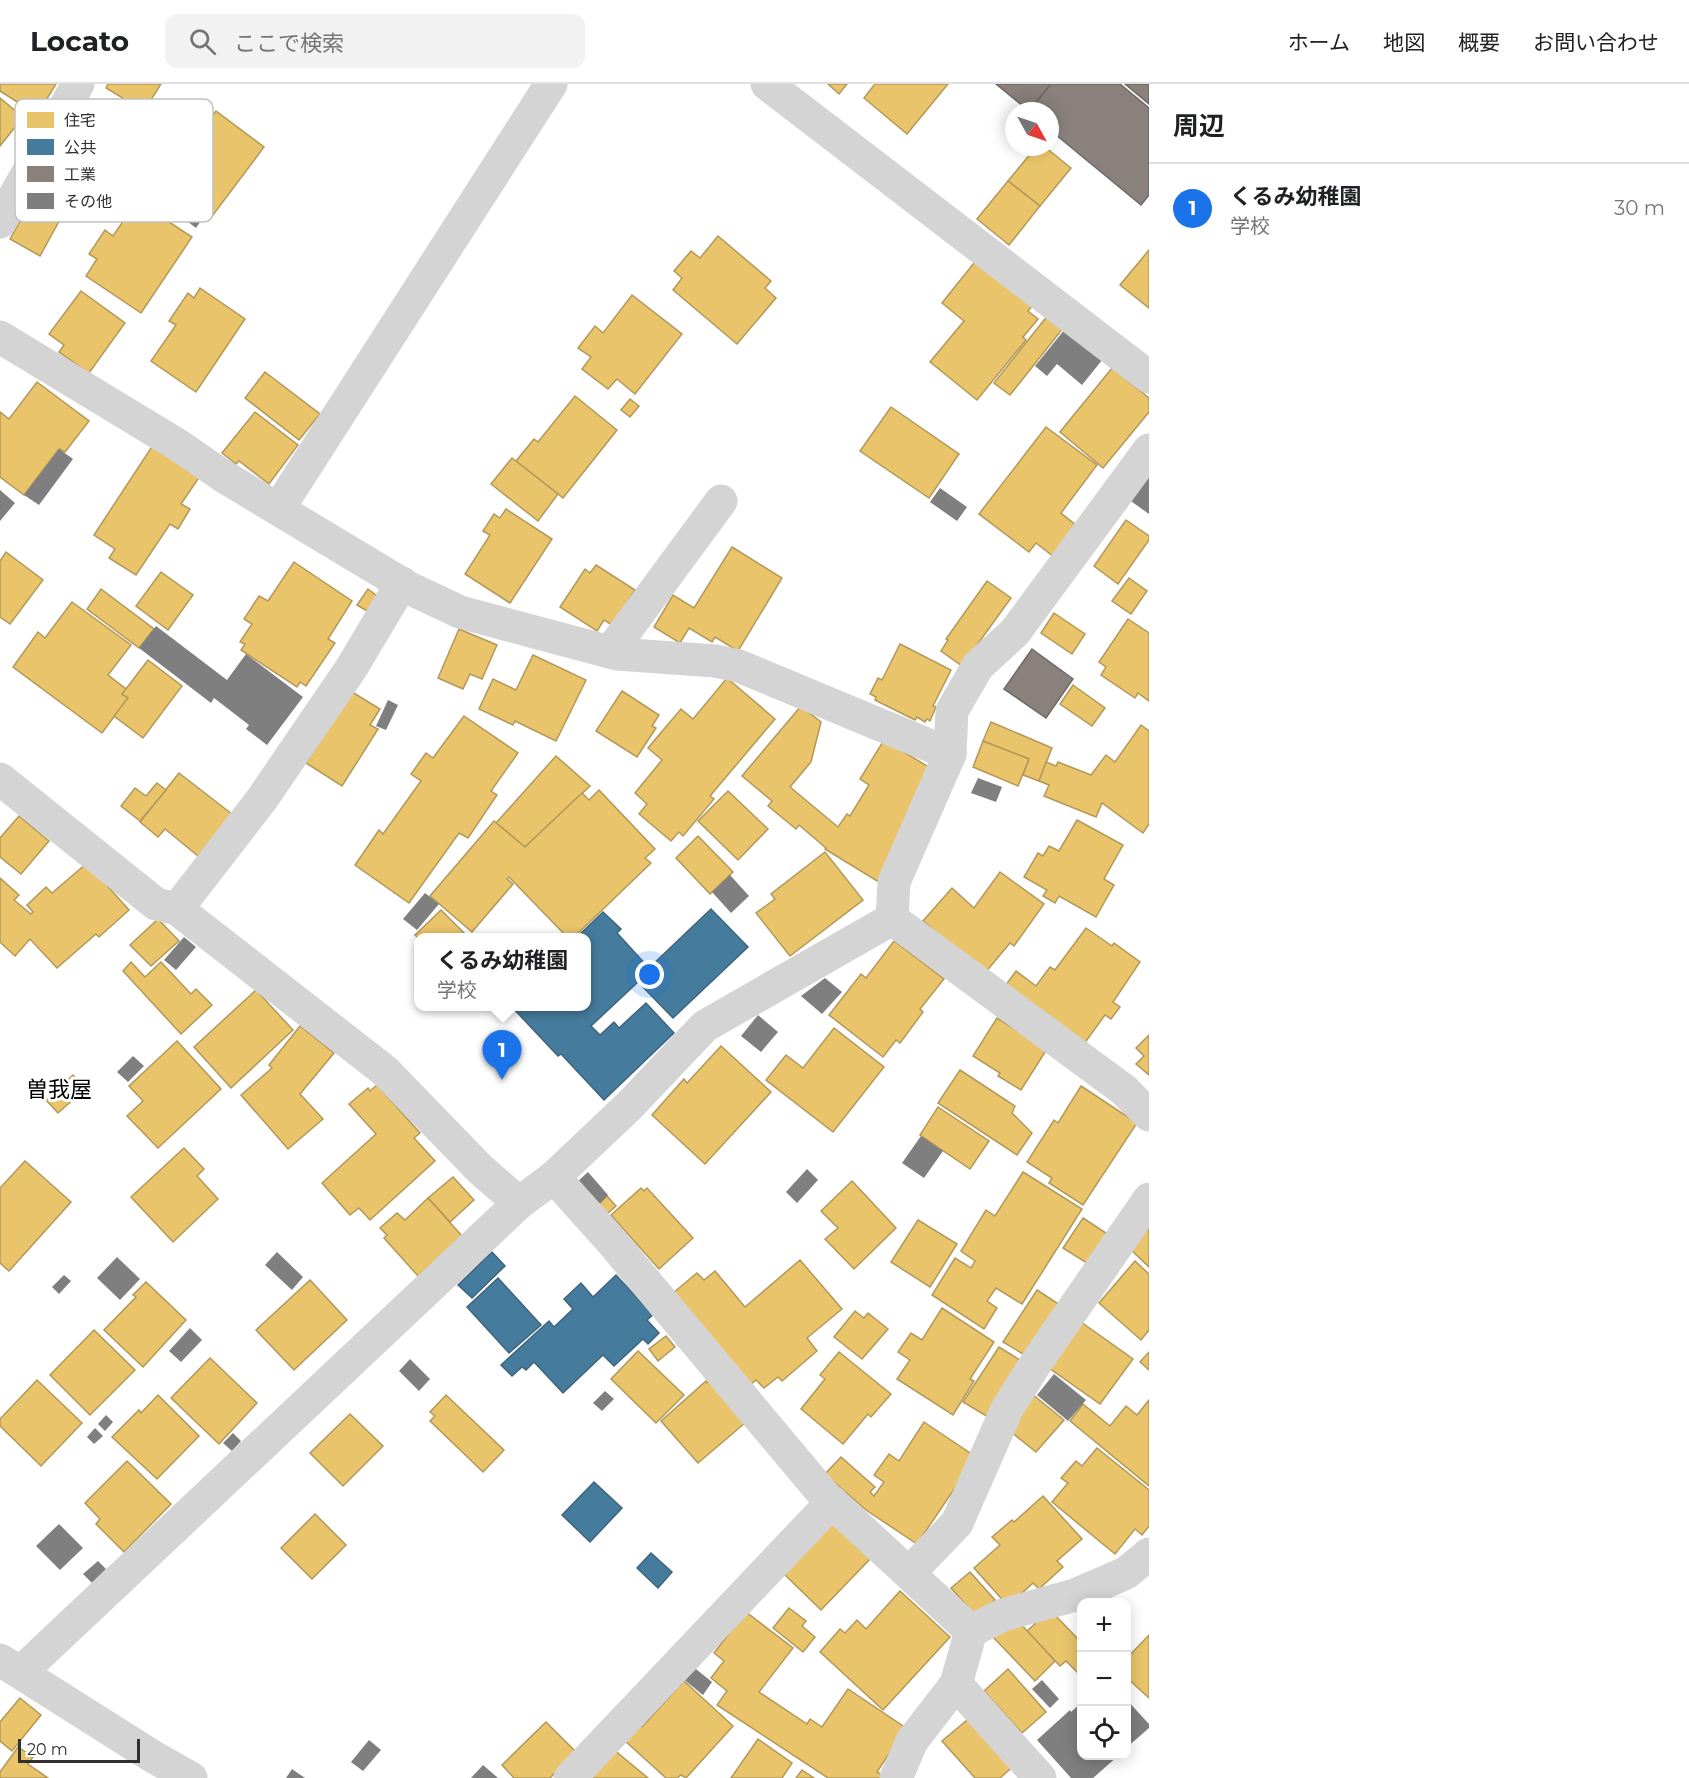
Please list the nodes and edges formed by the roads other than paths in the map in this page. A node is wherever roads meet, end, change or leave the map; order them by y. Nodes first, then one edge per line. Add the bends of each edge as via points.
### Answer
1 (78, 84) edge
2 (551, 84) edge
3 (767, 84) edge
4 (70, 99) edge
5 (15, 195) edge
6 (0, 222) edge
7 (0, 337) edge
8 (1149, 377) edge
9 (1149, 450) edge
10 (721, 501) dead end
11 (279, 508) junction
12 (402, 583) junction
13 (610, 652) junction
14 (950, 754) junction
15 (0, 779) edge
16 (177, 909) junction
17 (892, 918) junction
18 (1149, 1115) edge
19 (554, 1176) junction
20 (1149, 1199) edge
21 (519, 1203) junction
22 (832, 1502) junction
23 (1149, 1554) edge
24 (909, 1573) junction
25 (971, 1631) junction
26 (11, 1666) edge
27 (956, 1684) junction
28 (144, 1767) edge
29 (191, 1778) edge
30 (570, 1778) edge
31 (896, 1778) edge
32 (1040, 1778) edge

1 - 4 street
2 - 11 street
3 - 8 street
5 - 6 street
7 - 11 street
9 - 14 street via 1015,632 978,666 952,711
10 - 13 street
11 - 12 street
12 - 13 street via 460,612
12 - 16 street via 352,667 262,799
13 - 14 street via 739,666
14 - 17 street via 894,882
15 - 16 street via 156,904
16 - 21 street via 385,1071 480,1169
17 - 18 street via 1124,1090
17 - 19 street via 705,1026 629,1106
19 - 21 street
19 - 22 street
20 - 24 street via 1007,1409 957,1522
21 - 26 street
22 - 24 street
22 - 30 street
23 - 25 street via 1126,1573 1075,1595 1003,1615
24 - 25 street
25 - 27 street
26 - 28 street
27 - 31 street via 912,1742
27 - 32 street
28 - 29 street

